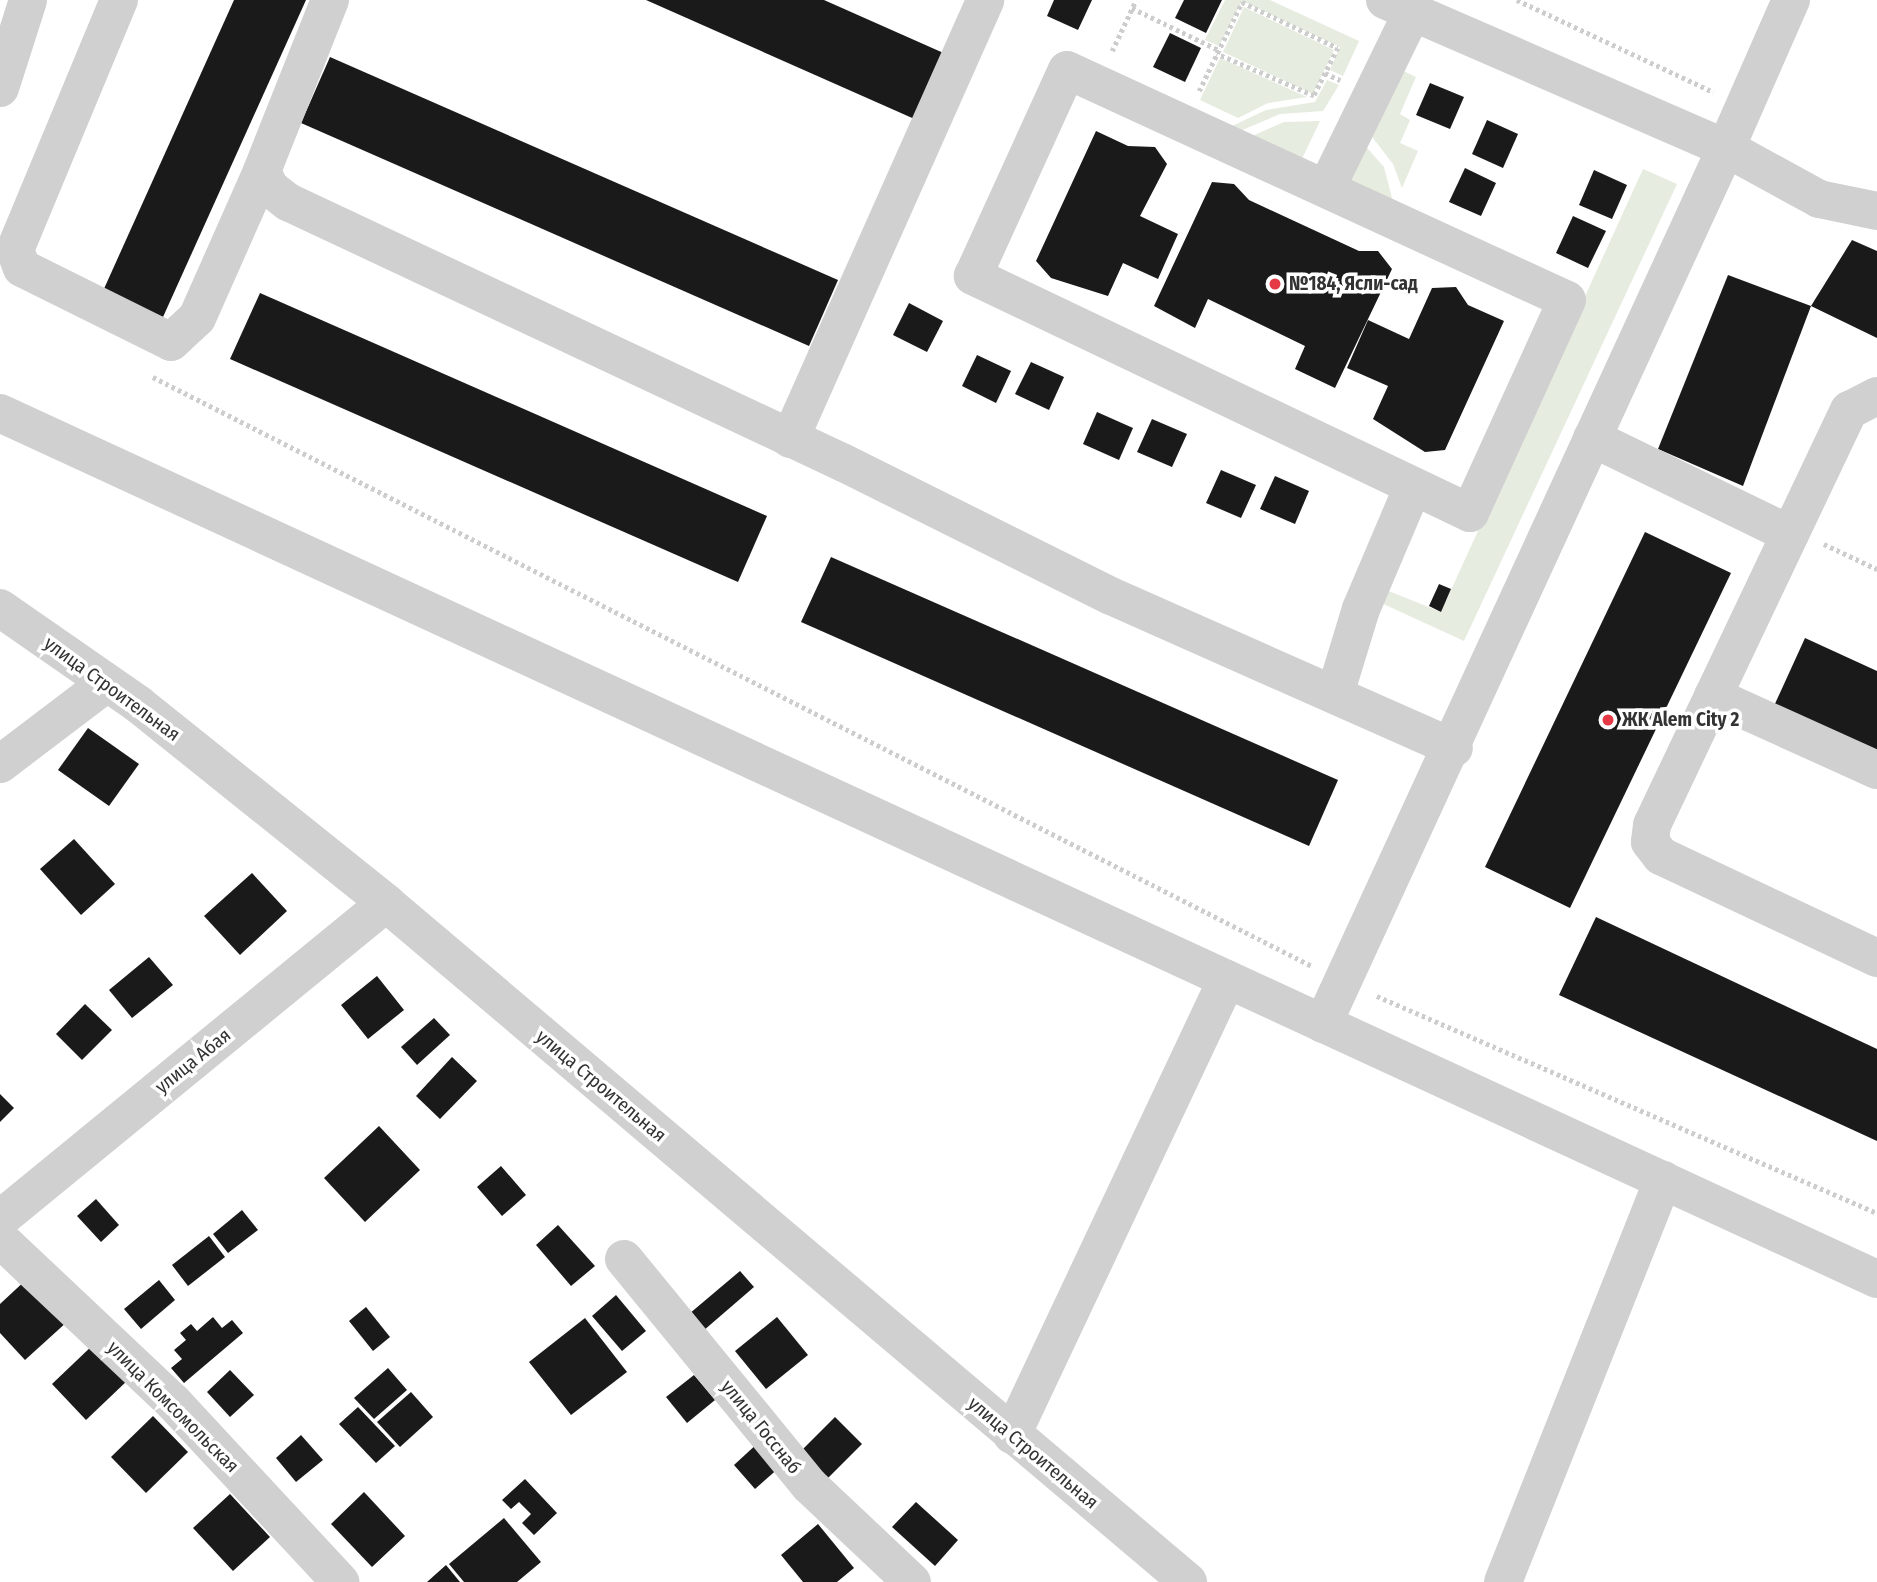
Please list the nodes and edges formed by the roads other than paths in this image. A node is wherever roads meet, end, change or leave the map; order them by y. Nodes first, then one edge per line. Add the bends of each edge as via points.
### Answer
1 (28, 0) edge
2 (119, 0) edge
3 (330, 0) edge
4 (985, 0) edge
5 (1791, 0) edge
6 (1399, 6) edge
7 (0, 88) edge
8 (1726, 148) junction
9 (262, 171) junction
10 (1327, 187) junction
11 (1877, 211) edge
12 (1877, 396) edge
13 (0, 413) edge
14 (1591, 438) junction
15 (790, 439) junction
16 (1412, 489) junction
17 (1791, 532) junction
18 (0, 608) edge
19 (104, 685) junction
20 (1335, 694) junction
21 (1713, 696) junction
22 (1454, 748) junction
23 (0, 764) edge
24 (1877, 770) edge
25 (386, 902) junction
26 (1877, 958) edge
27 (1227, 979) junction
28 (1323, 1024) junction
29 (1663, 1180) junction
30 (0, 1219) edge
31 (0, 1239) edge
32 (624, 1259) dead end
33 (1877, 1279) edge
34 (1012, 1435) junction
35 (340, 1582) edge
36 (912, 1582) edge
37 (1188, 1582) edge
38 (1503, 1582) edge

1 - 7 street
2 - 9 street via 15,250 22,268 171,342 197,318
3 - 9 street
4 - 15 street
5 - 8 street via 1741,105
6 - 8 street
6 - 10 street
8 - 11 street via 1819,198
8 - 14 street
9 - 15 street via 270,188 288,202
10 - 16 street via 1567,300 1470,513
10 - 16 street via 1067,70 973,276
12 - 17 street via 1849,410
13 - 27 street
14 - 17 street
14 - 22 street
15 - 20 street via 1111,596
16 - 20 street via 1361,609
17 - 21 street
18 - 19 street, улица Строительная
19 - 23 street
19 - 25 street, улица Строительная via 138,704
20 - 22 street
21 - 24 street
21 - 26 street via 1650,842 1661,856
22 - 28 street via 1339,979
25 - 30 street, улица Абая
25 - 34 street, улица Строительная
27 - 28 street
27 - 34 street
28 - 29 street
29 - 33 street
29 - 38 street
31 - 35 street, улица Комсомольская via 173,1402
32 - 36 street, улица Госснаб via 810,1486
34 - 37 street, улица Строительная

